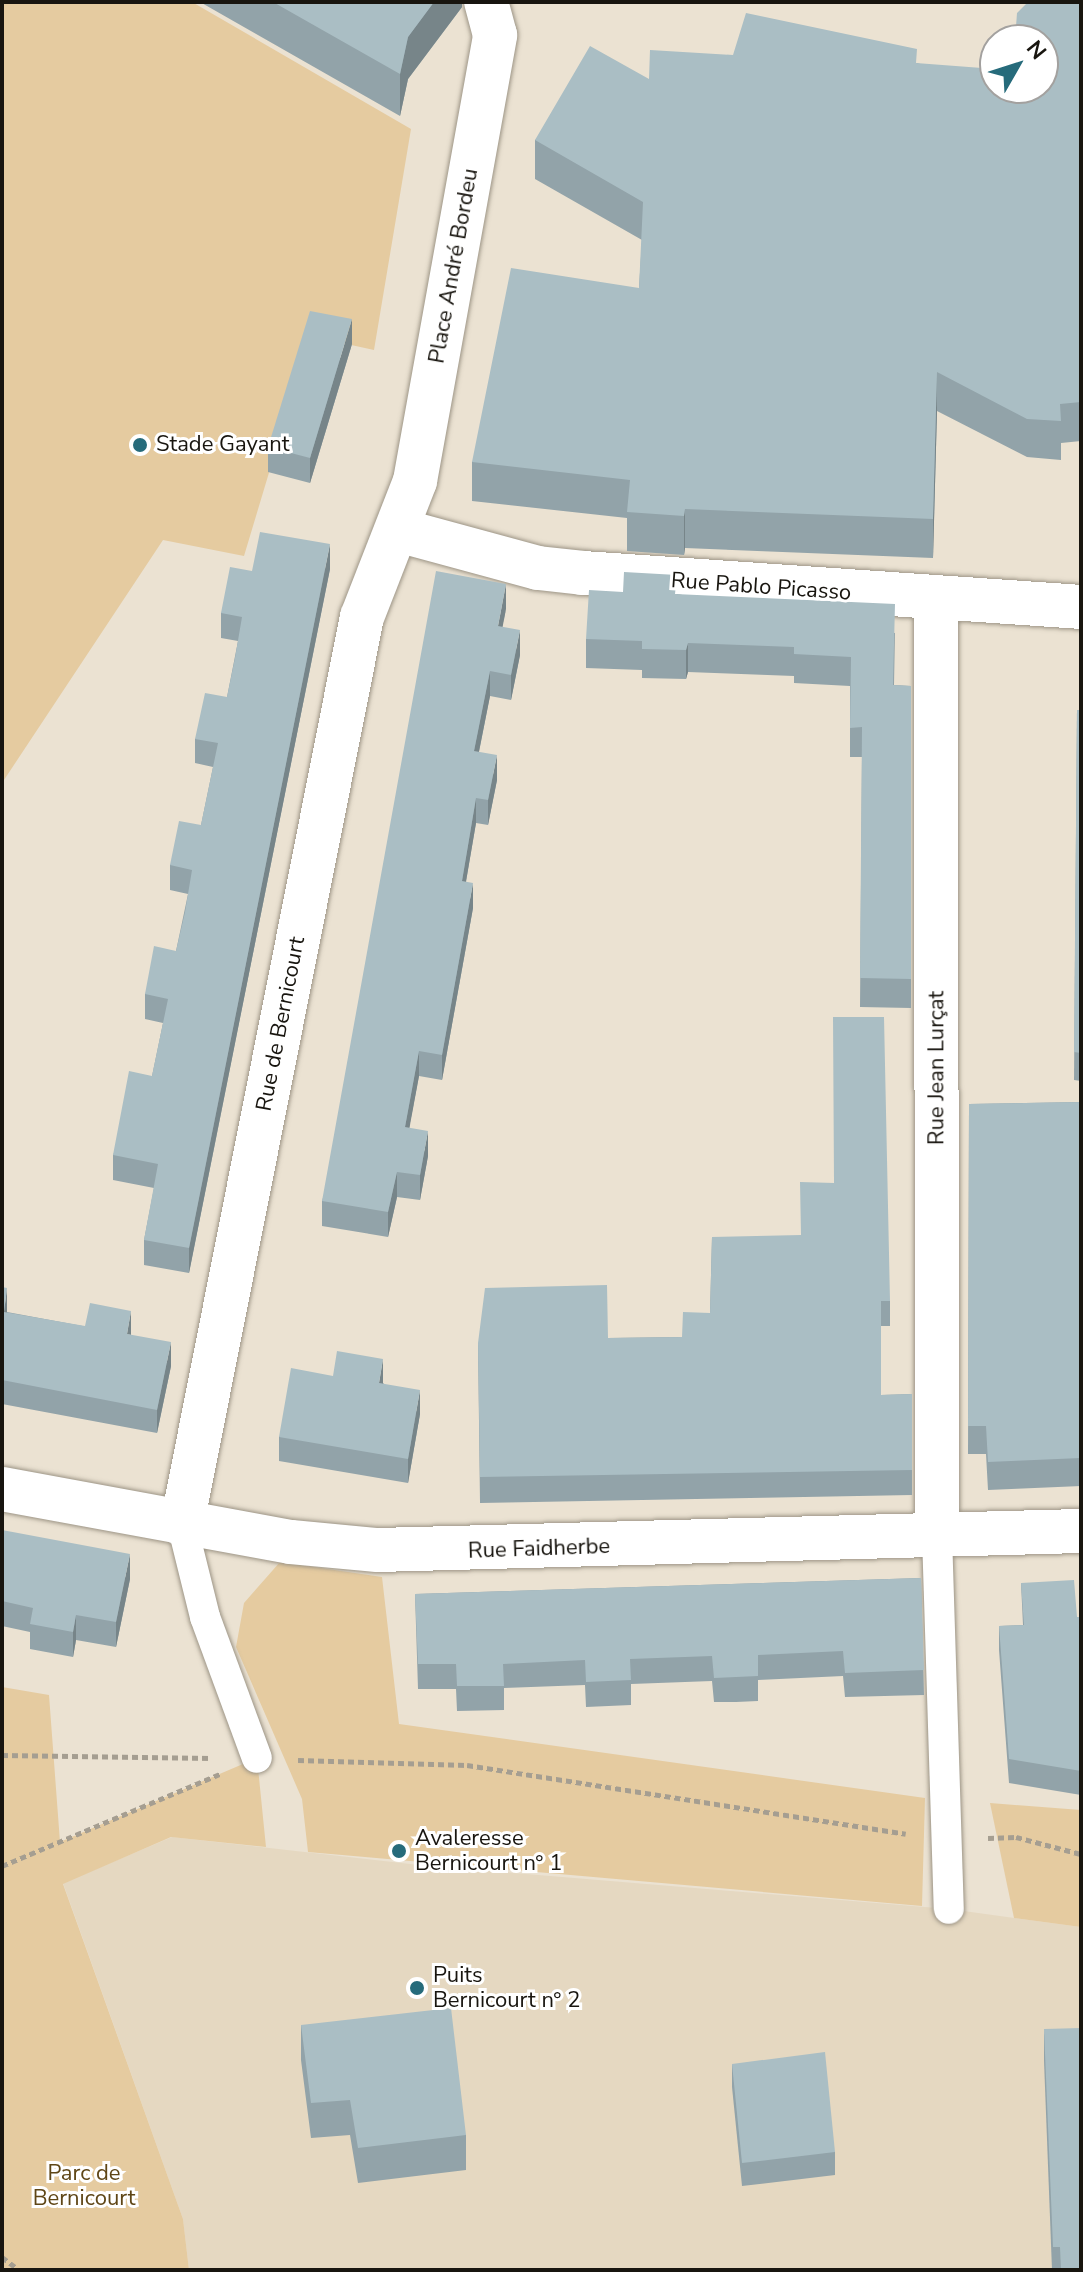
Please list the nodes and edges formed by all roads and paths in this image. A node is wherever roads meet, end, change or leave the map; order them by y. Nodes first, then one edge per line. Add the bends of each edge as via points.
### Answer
1 (486, 2) edge
2 (398, 530) junction
3 (936, 601) junction
4 (1081, 607) edge
5 (980, 1106) edge
6 (937, 1107) junction
7 (2, 1489) edge
8 (182, 1524) junction
9 (1081, 1531) edge
10 (937, 1535) junction
11 (2, 1755) edge
12 (257, 1758) junction
13 (949, 1839) junction
14 (1081, 1854) edge
15 (2, 1866) edge
16 (949, 1909) dead end
17 (2, 2257) edge
18 (19, 2270) edge

1 - 2 street, Place André Bordeu via 495,35 415,481
2 - 3 street, Rue Pablo Picasso via 553,570
2 - 8 street, Rue de Bernicourt via 362,617
3 - 4 street, Rue Pablo Picasso
3 - 6 street, Rue Jean Lurçat
5 - 6 street
6 - 10 street, Rue Jean Lurçat
7 - 8 street, Rue Faidherbe
8 - 10 street, Rue Faidherbe via 291,1542 418,1552
8 - 12 lane via 205,1617
9 - 10 street, Rue Faidherbe
10 - 13 lane
11 - 12 path
12 - 13 path via 467,1765
12 - 15 path
13 - 14 path via 1016,1837
13 - 16 lane
17 - 18 path

